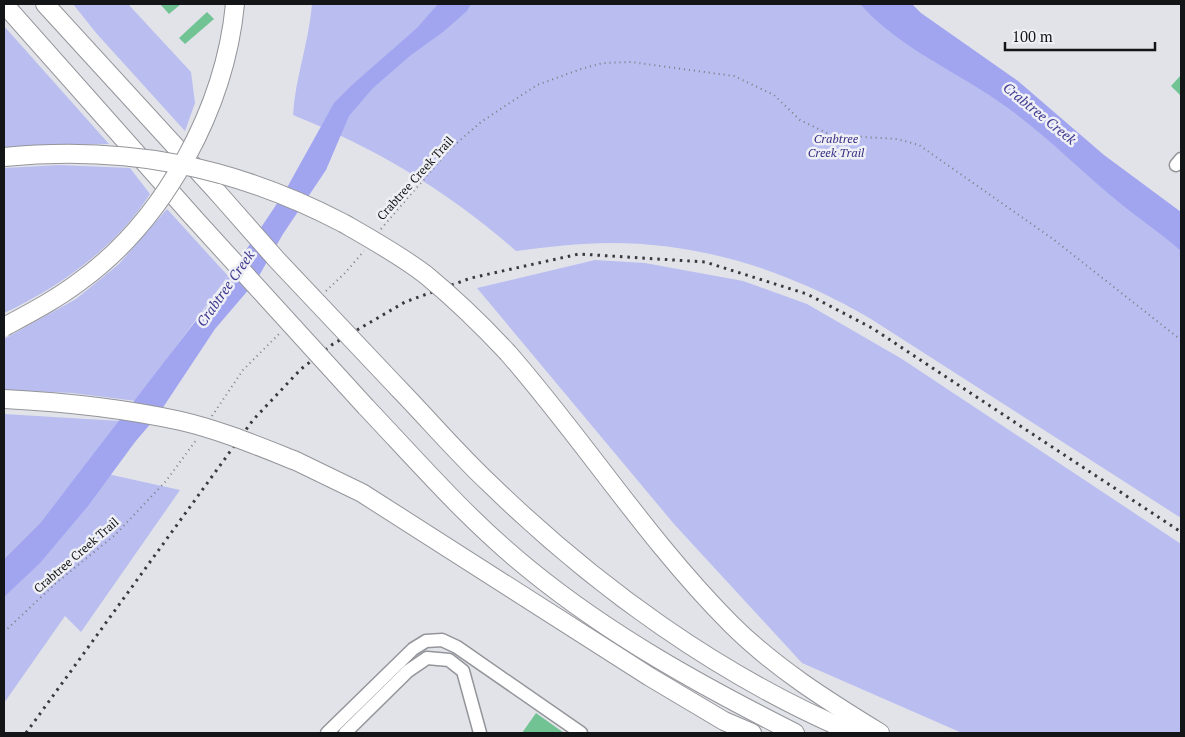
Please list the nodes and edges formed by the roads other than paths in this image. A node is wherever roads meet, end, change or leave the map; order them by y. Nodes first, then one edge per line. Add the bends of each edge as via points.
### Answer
1 (4, 4) edge
2 (45, 4) edge
3 (235, 4) edge
4 (4, 157) edge
5 (4, 327) edge
6 (4, 399) edge
7 (327, 733) edge
8 (345, 733) edge
9 (480, 733) edge
10 (582, 733) edge
11 (752, 733) edge
12 (795, 733) edge
13 (854, 733) edge
14 (880, 733) edge

1 - 12 highway, bridge via 366,408 473,519 530,570 630,642
2 - 13 highway, bridge via 277,260 489,484 583,567 681,638 794,705
3 - 5 highway, bridge via 226,58 215,96 198,138 168,188 113,253 81,281 42,308
4 - 14 highway, bridge via 108,154 203,168 264,186 377,241 424,274 471,314 508,353 691,582 732,625 809,688
6 - 11 highway, bridge via 75,402 182,421 296,461 362,493 650,678 724,721
7 - 10 lane via 413,649 426,641 442,640 483,664
8 - 9 lane via 408,671 427,658 450,660 463,671

